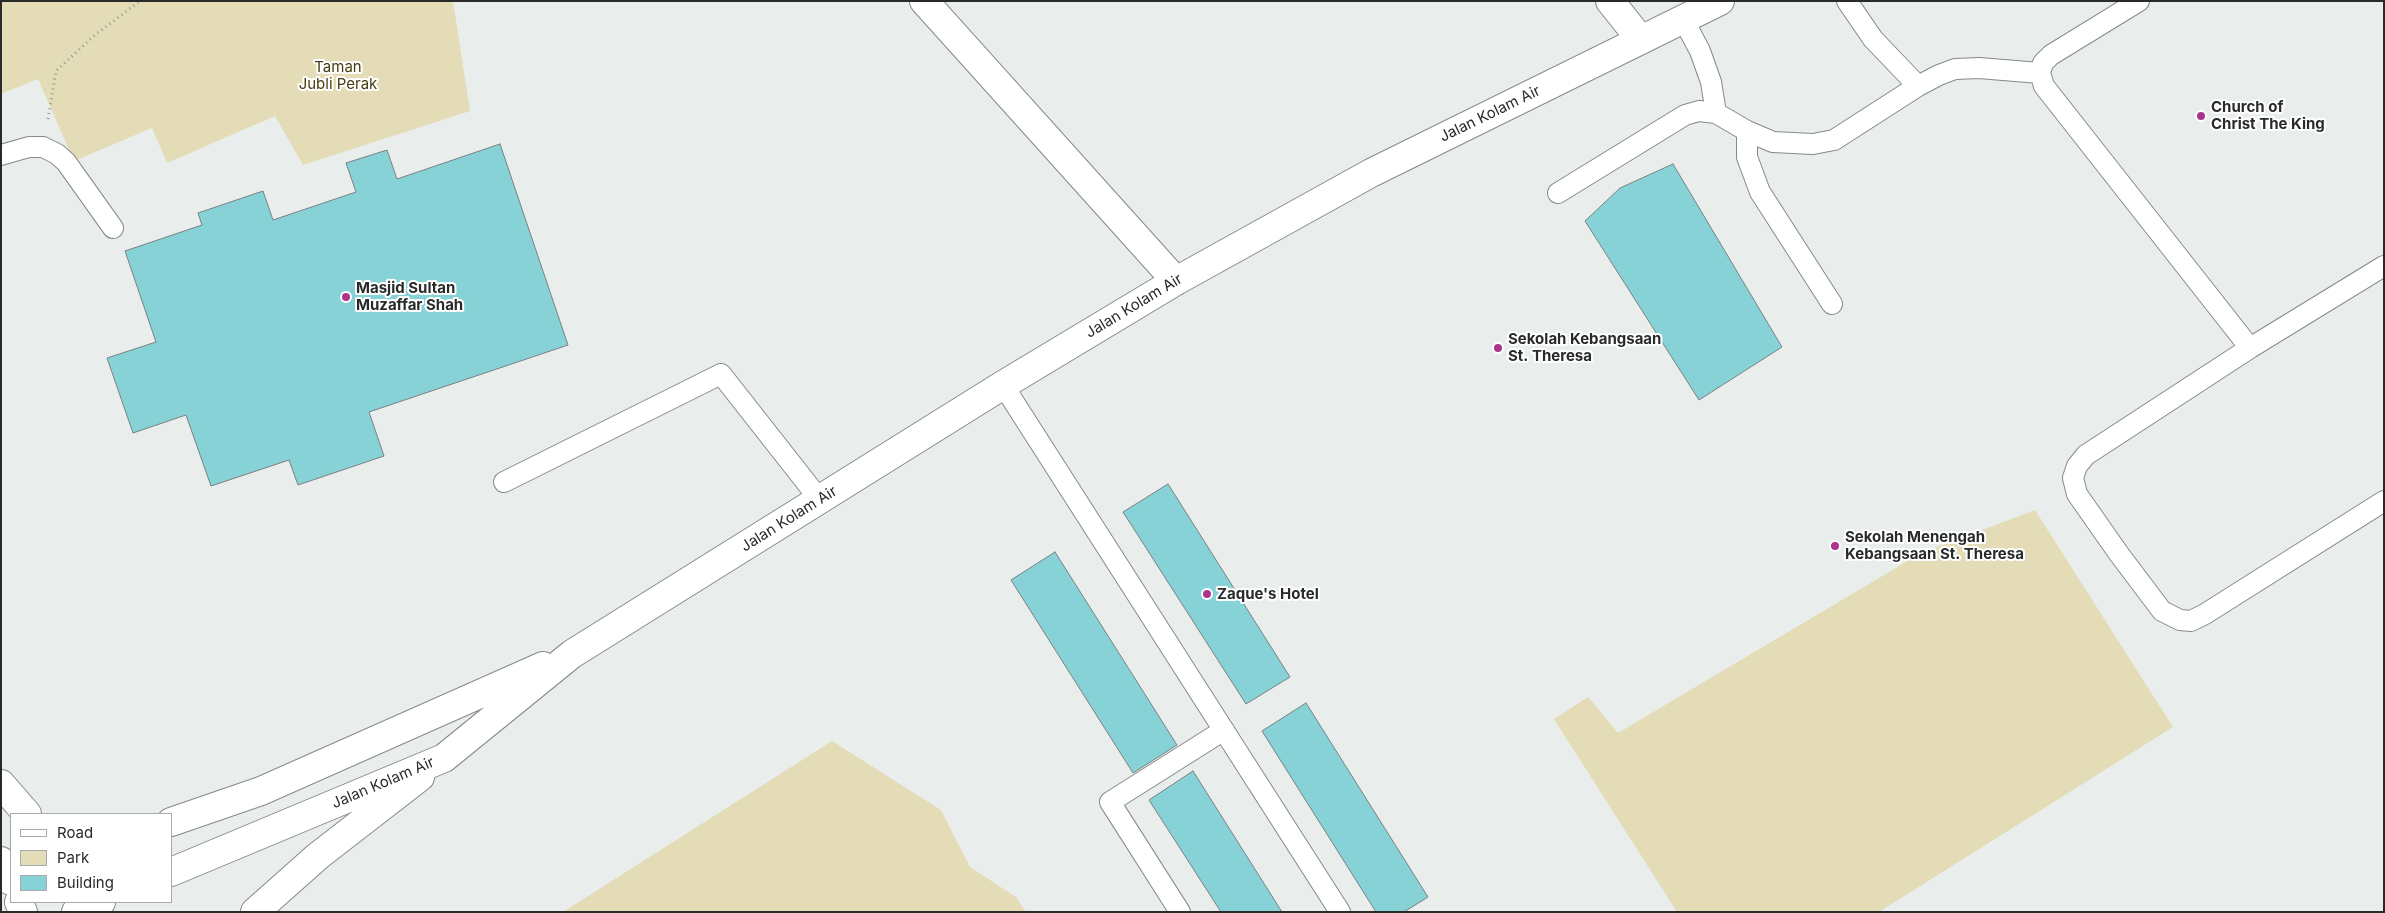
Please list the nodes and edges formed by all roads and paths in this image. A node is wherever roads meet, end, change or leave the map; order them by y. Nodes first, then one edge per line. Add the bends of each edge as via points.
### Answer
1 (140, 1) edge
2 (924, 1) edge
3 (1610, 1) edge
4 (1720, 1) edge
5 (1847, 1) edge
6 (2138, 1) edge
7 (1683, 19) junction
8 (1641, 40) junction
9 (2040, 73) junction
10 (1918, 86) junction
11 (1716, 113) junction
12 (1747, 131) junction
13 (43, 147) junction
14 (1, 155) edge
15 (1558, 193) dead end
16 (113, 228) dead end
17 (2384, 266) edge
18 (1176, 281) junction
19 (1832, 304) dead end
20 (2250, 348) junction
21 (1003, 385) junction
22 (504, 482) dead end
23 (820, 500) junction
24 (2384, 501) edge
25 (572, 654) junction
26 (1224, 730) junction
27 (444, 758) junction
28 (1, 784) edge
29 (25, 813) edge
30 (172, 822) edge
31 (1, 860) edge
32 (172, 872) edge
33 (10, 879) edge
34 (255, 912) edge
35 (1180, 912) edge
36 (1340, 912) edge

1 - 13 path via 95,35 56,71
2 - 18 main road
3 - 8 main road
4 - 7 main road, Jalan Kolam Air
5 - 10 lane via 1874,39
6 - 9 lane via 2051,55 2043,63
7 - 8 main road, Jalan Kolam Air
7 - 11 lane via 1700,51 1711,82
8 - 18 main road, Jalan Kolam Air via 1371,173
9 - 10 lane via 1955,69
9 - 20 lane via 2044,86
10 - 12 lane via 1834,140 1791,144 1773,142
11 - 12 lane
11 - 15 lane via 1699,111 1685,114
12 - 19 lane via 1747,157 1760,192
13 - 14 lane via 29,147
13 - 16 lane via 66,162
17 - 20 lane
18 - 21 main road, Jalan Kolam Air
20 - 24 lane via 2086,455 2077,466 2073,478 2077,494 2162,611 2180,620 2192,621
21 - 23 main road, Jalan Kolam Air
21 - 26 lane
22 - 23 lane via 721,374
23 - 25 main road, Jalan Kolam Air
25 - 27 main road, Jalan Kolam Air
25 - 30 main road, Jalan Kolam Air via 261,791
26 - 35 lane via 1110,802
26 - 36 lane
27 - 32 main road, Jalan Kolam Air
27 - 34 main road via 318,856
28 - 29 main road
31 - 33 main road

